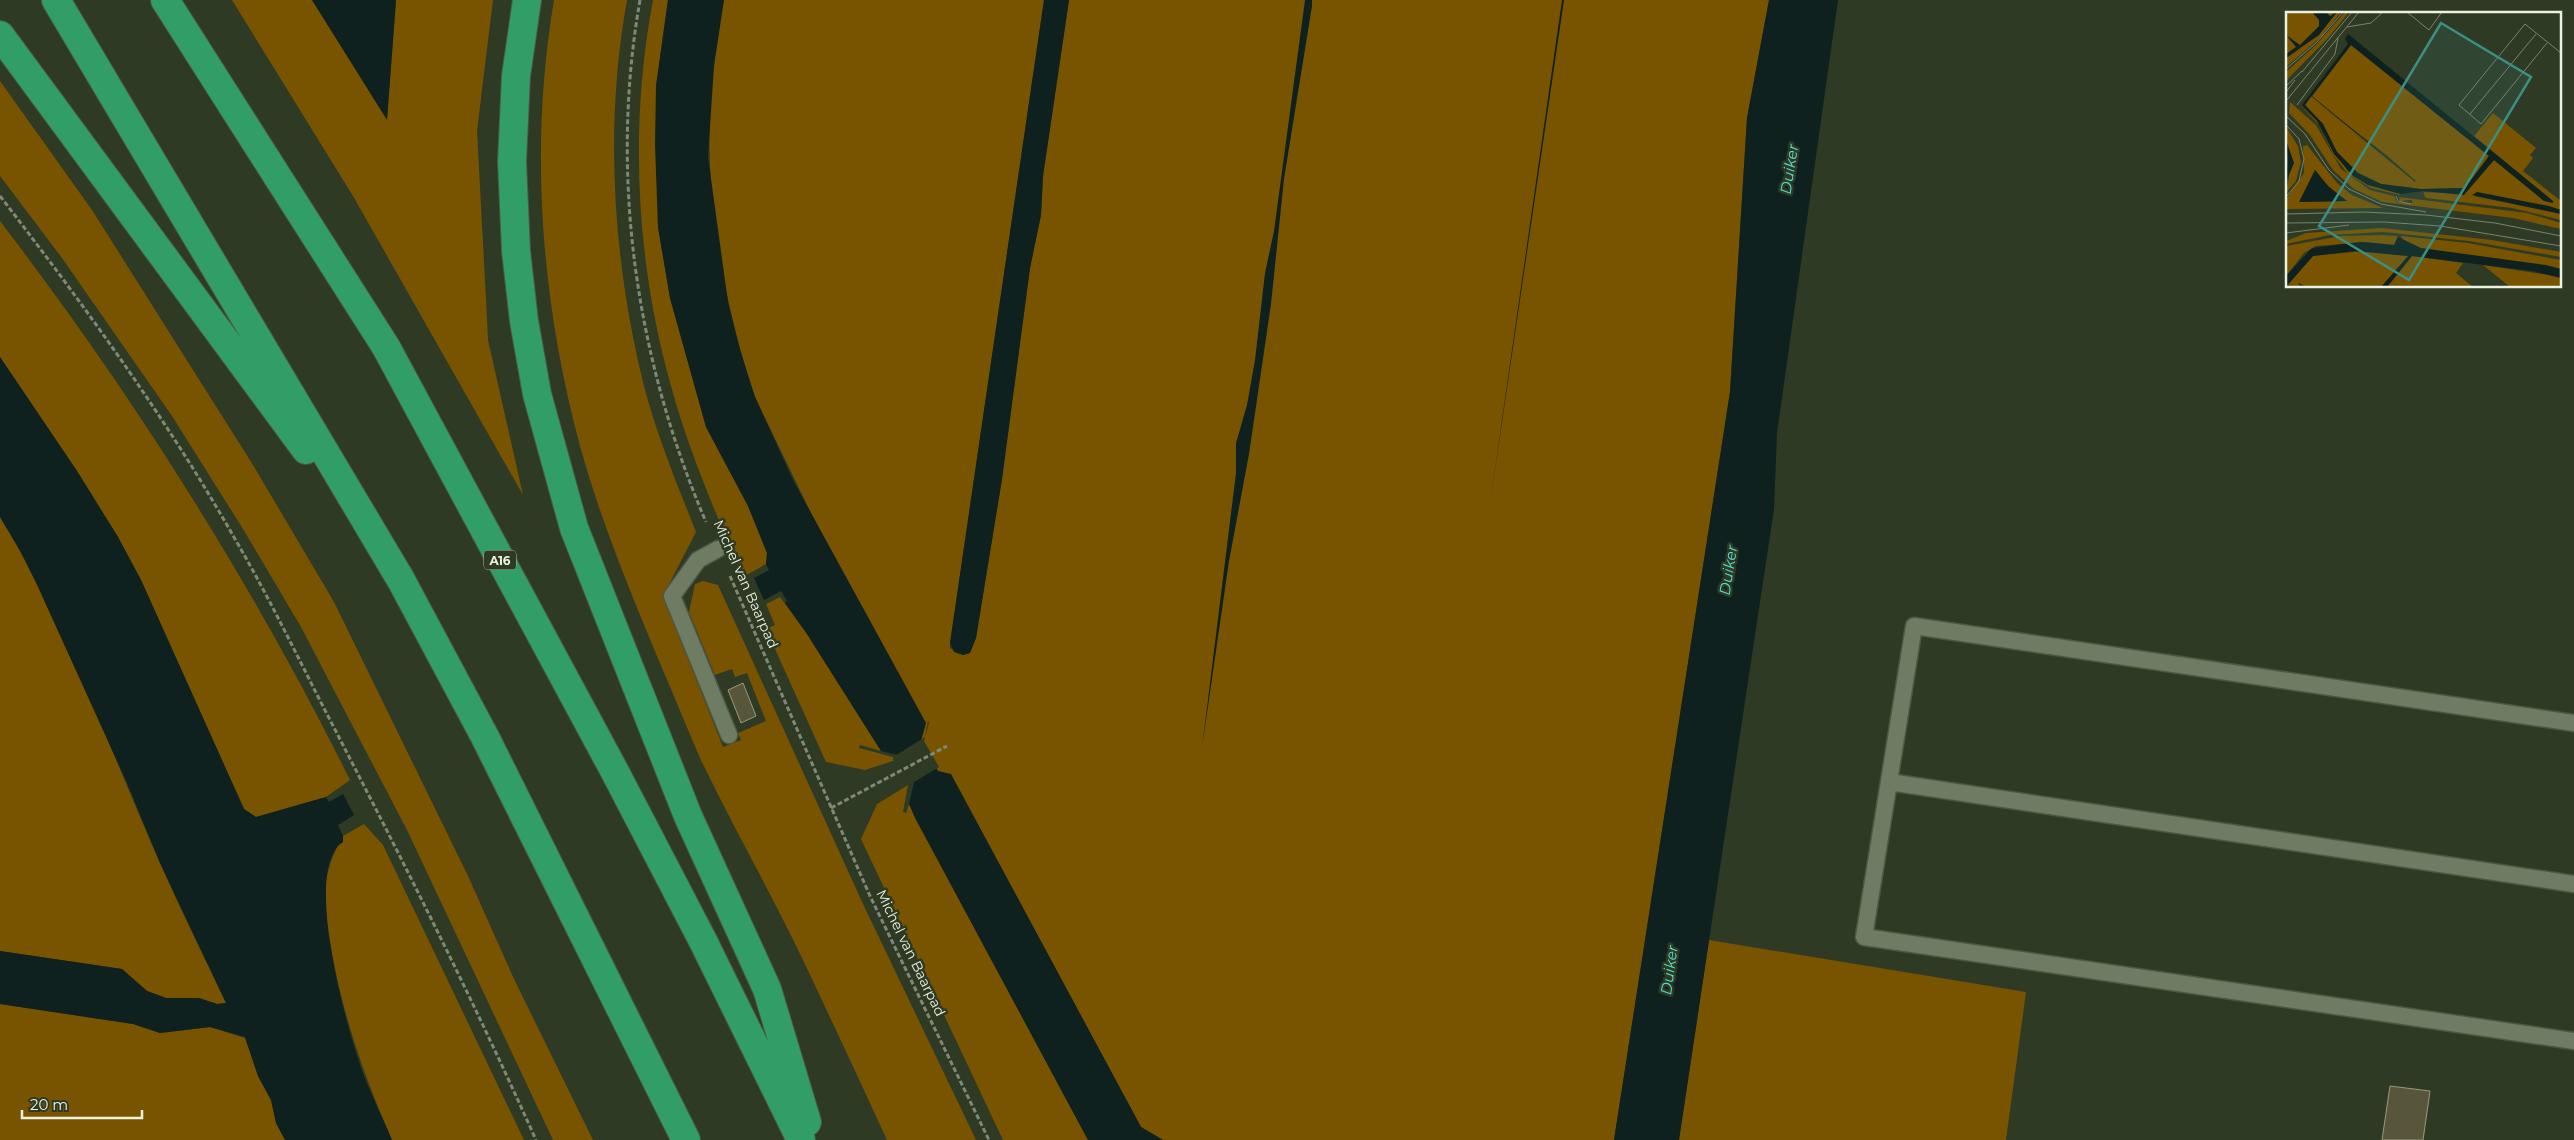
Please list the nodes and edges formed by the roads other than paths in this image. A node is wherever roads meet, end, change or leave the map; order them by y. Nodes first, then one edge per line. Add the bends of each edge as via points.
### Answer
1 (56, 0) edge
2 (165, 0) edge
3 (527, 0) edge
4 (0, 35) edge
5 (718, 549) road end
6 (401, 580) junction
7 (2574, 723) edge
8 (729, 735) dead end
9 (1889, 782) junction
10 (2574, 884) edge
11 (2574, 1041) edge
12 (686, 1140) edge
13 (801, 1140) edge
14 (812, 1140) edge

1 - 6 highway
2 - 13 highway, A16 via 386,347 615,772
3 - 14 highway via 516,76 512,162 516,251 537,394 574,528 688,816 767,989
4 - 6 highway
5 - 8 lane via 698,560 672,596
6 - 12 highway via 485,737
7 - 9 lane via 1914,626
9 - 10 lane
9 - 11 lane via 1864,937

